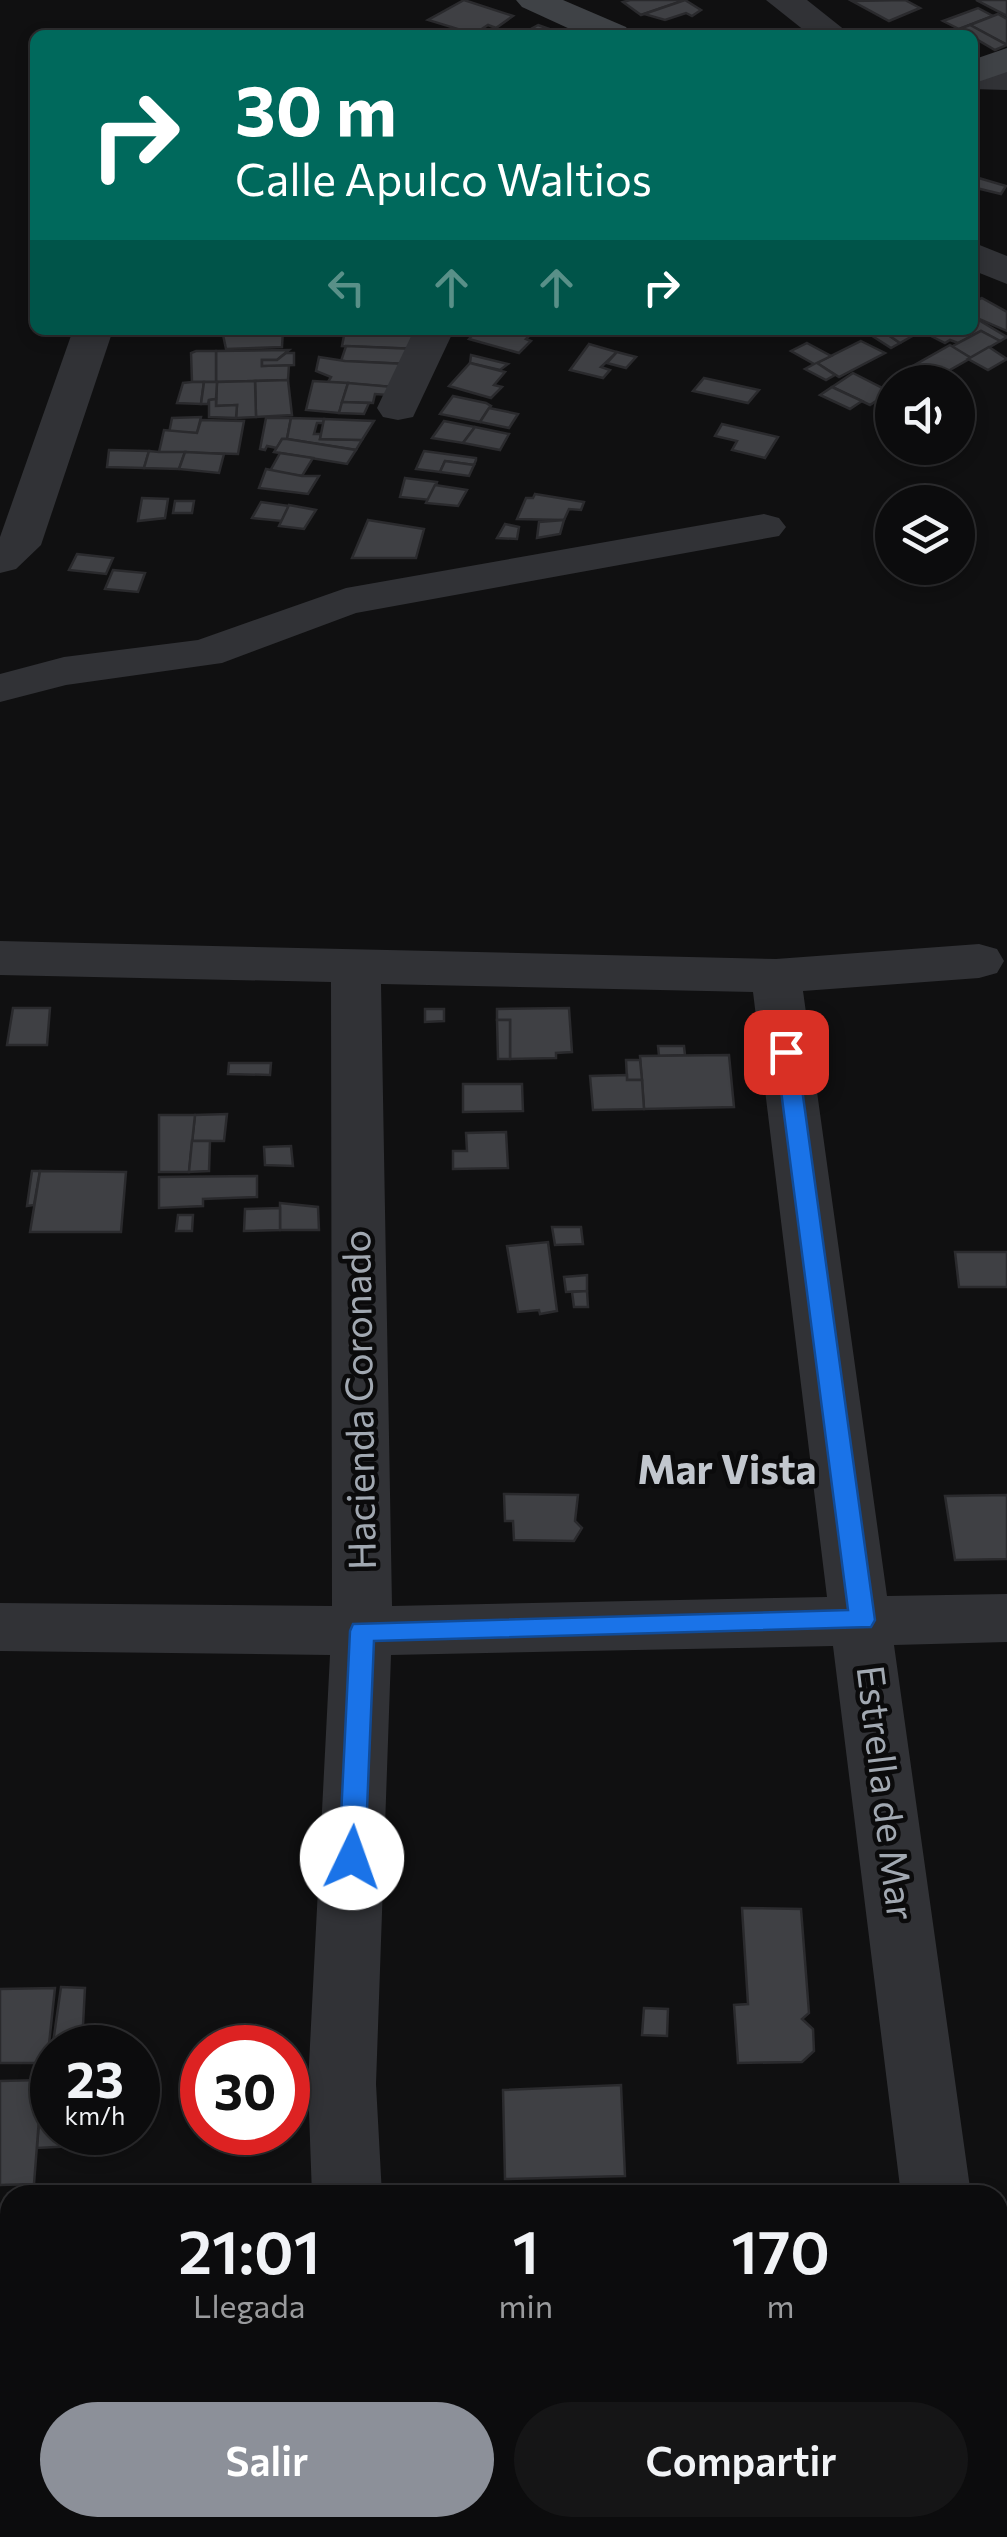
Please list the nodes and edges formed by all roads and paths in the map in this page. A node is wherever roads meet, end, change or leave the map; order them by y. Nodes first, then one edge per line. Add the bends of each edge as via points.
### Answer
1 (534, 0) edge
2 (784, 0) edge
3 (602, 30) edge
4 (826, 30) edge
5 (1007, 59) edge
6 (978, 73) edge
7 (978, 77) edge
8 (1007, 79) edge
9 (978, 257) edge
10 (1007, 272) edge
11 (91, 335) edge
12 (432, 335) edge
13 (398, 408) dead end
14 (764, 526) dead end
15 (0, 560) edge
16 (0, 688) edge
17 (0, 958) edge
18 (980, 962) dead end
19 (356, 964) junction
20 (776, 976) junction
21 (1007, 1618) edge
22 (862, 1620) junction
23 (0, 1628) edge
24 (362, 1631) junction
25 (346, 2185) edge
26 (935, 2185) edge

1 - 3 main road
2 - 4 street
5 - 6 main road
7 - 8 street
9 - 10 street
11 - 15 street via 19,546
12 - 13 street
14 - 16 street via 346,601 206,653 64,671
17 - 19 street
18 - 20 street
19 - 20 street
19 - 24 street, Hacienda Coronado
20 - 22 street, Estrella de Mar
21 - 22 street
22 - 24 street
22 - 26 street, Estrella de Mar
23 - 24 street
24 - 25 street, Hacienda Coronado via 342,2084

